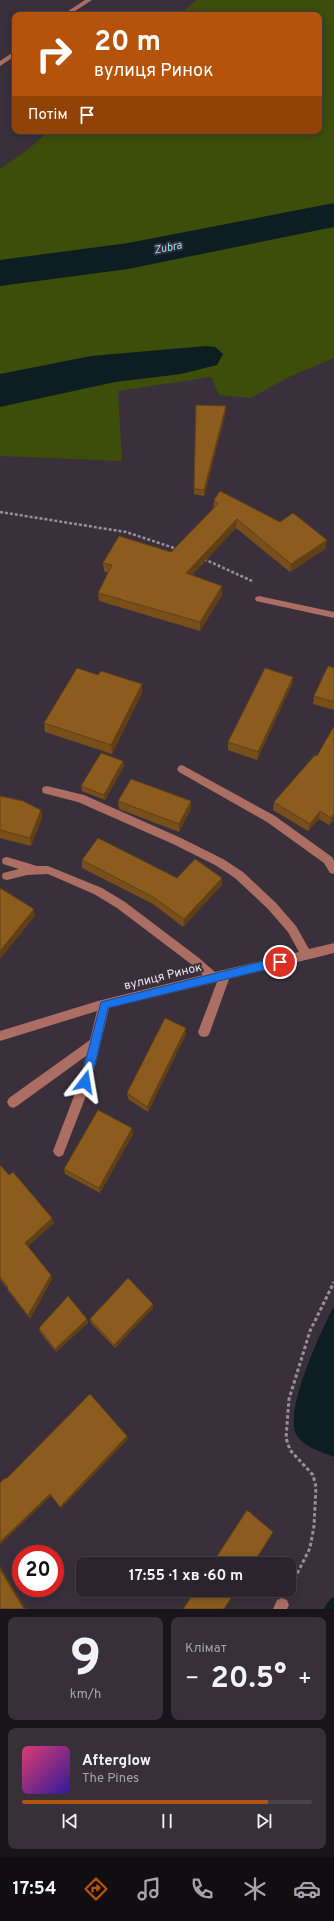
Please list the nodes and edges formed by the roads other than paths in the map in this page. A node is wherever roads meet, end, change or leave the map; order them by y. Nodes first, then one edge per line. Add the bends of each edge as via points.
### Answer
1 (89, 0) edge
2 (70, 12) edge
3 (12, 55) edge
4 (0, 64) edge
5 (259, 599) dead end
6 (334, 615) edge
7 (182, 769) dead end
8 (47, 790) dead end
9 (7, 861) dead end
10 (40, 870) junction
11 (334, 870) edge
12 (8, 876) dead end
13 (334, 948) edge
14 (307, 955) junction
15 (225, 975) junction
16 (213, 978) junction
17 (104, 1005) junction
18 (204, 1032) dead end
19 (0, 1036) edge
20 (96, 1042) junction
21 (13, 1102) dead end
22 (59, 1151) dead end

1 - 2 street
3 - 4 street
5 - 6 street
7 - 11 street via 271,819 328,860
8 - 14 street via 80,798 219,862 239,875 272,906 292,928
9 - 10 street
10 - 12 street
10 - 16 street via 48,870 98,891 121,905 195,961
13 - 14 street, вулиця Ринок
14 - 15 street, вулиця Ринок
15 - 16 street, вулиця Ринок
15 - 18 street
16 - 17 street, вулиця Ринок
17 - 19 street, вулиця Ринок
17 - 20 street
20 - 21 street
20 - 22 street via 85,1082

